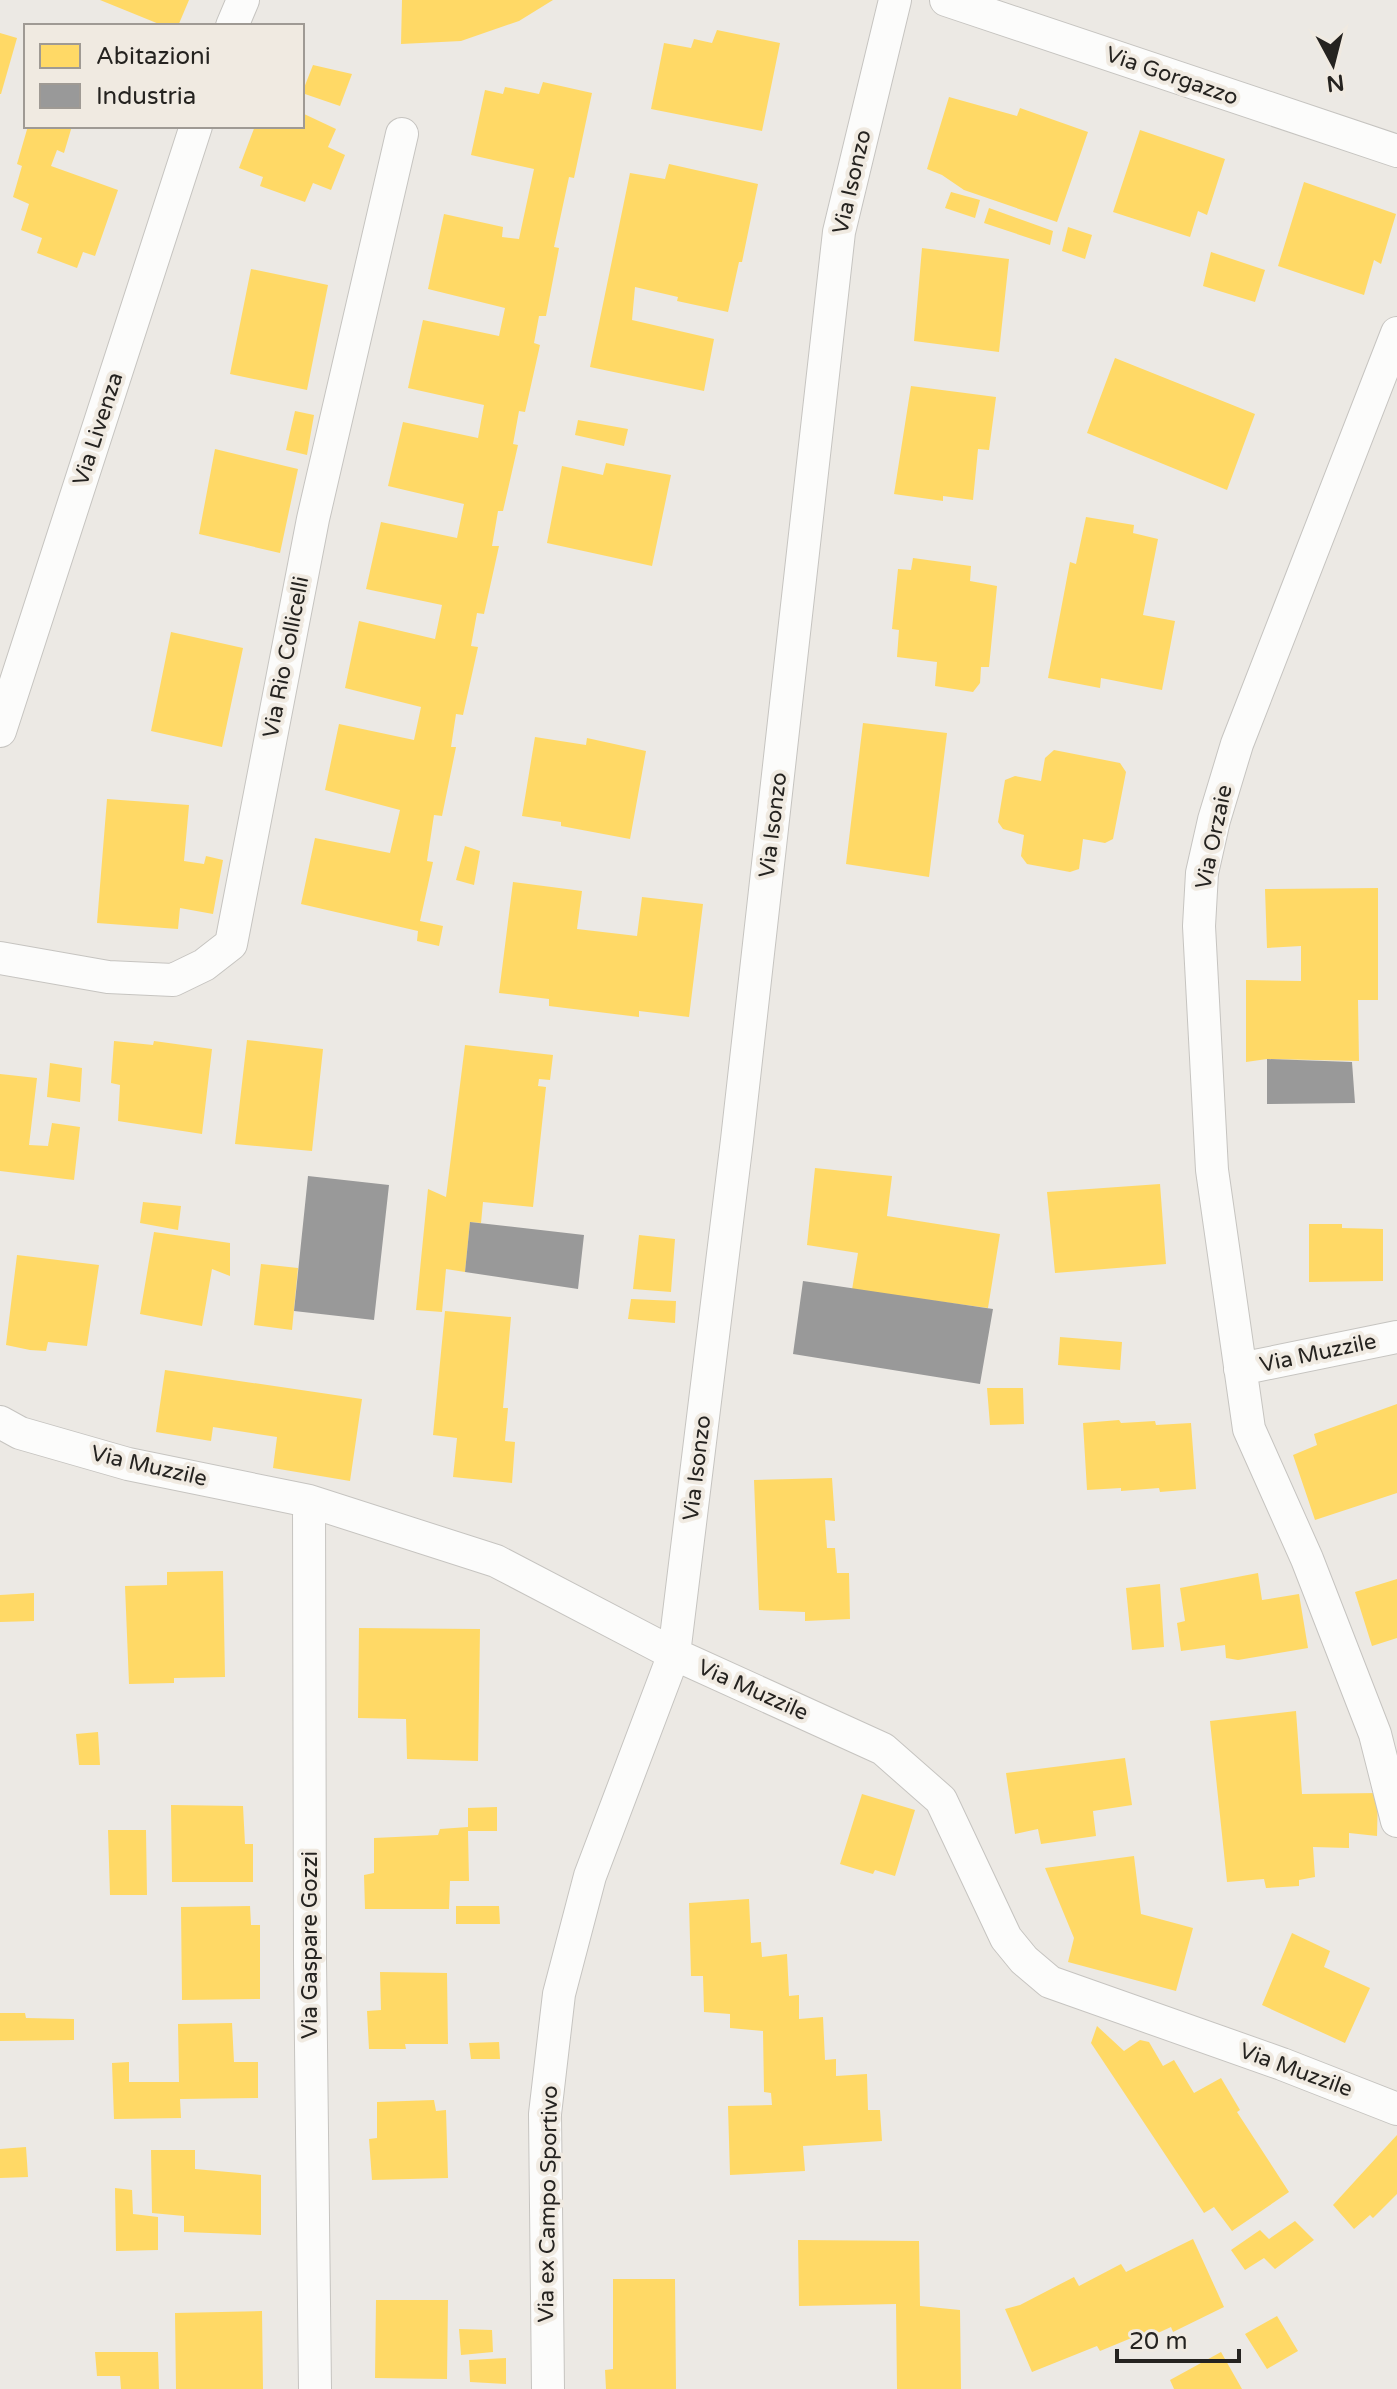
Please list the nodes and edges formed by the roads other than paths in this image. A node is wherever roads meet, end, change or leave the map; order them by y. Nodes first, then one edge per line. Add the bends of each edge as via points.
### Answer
1 (243, 0) edge
2 (895, 0) edge
3 (946, 0) edge
4 (233, 24) edge
5 (195, 128) edge
6 (402, 134) dead end
7 (1397, 151) edge
8 (1397, 333) edge
9 (0, 731) edge
10 (0, 958) edge
11 (1397, 1337) edge
12 (1240, 1369) junction
13 (0, 1422) edge
14 (309, 1501) junction
15 (674, 1654) junction
16 (1397, 1821) edge
17 (1397, 2109) edge
18 (315, 2389) edge
19 (548, 2389) edge

1 - 4 street
2 - 15 street, Via Isonzo via 839,232
3 - 7 street, Via Gorgazzo
5 - 9 street, Via Livenza
6 - 10 street, Via Rio Collicelli via 313,519 231,944 173,980 108,977
8 - 12 street, Via Orzaie via 1237,744 1202,873 1199,926 1212,1170
11 - 12 street, Via Muzzile
12 - 16 street, Via Muzzile via 1249,1429 1375,1734
13 - 14 street, Via Muzzile via 20,1433 128,1464
14 - 15 street, Via Muzzile via 496,1561
14 - 18 street, Via Gaspare Gozzi
15 - 17 street, Via Muzzile via 883,1749 912,1772 941,1800 1006,1938 1050,1982
15 - 19 street, Via ex Campo Sportivo via 590,1876 559,1994 545,2114

